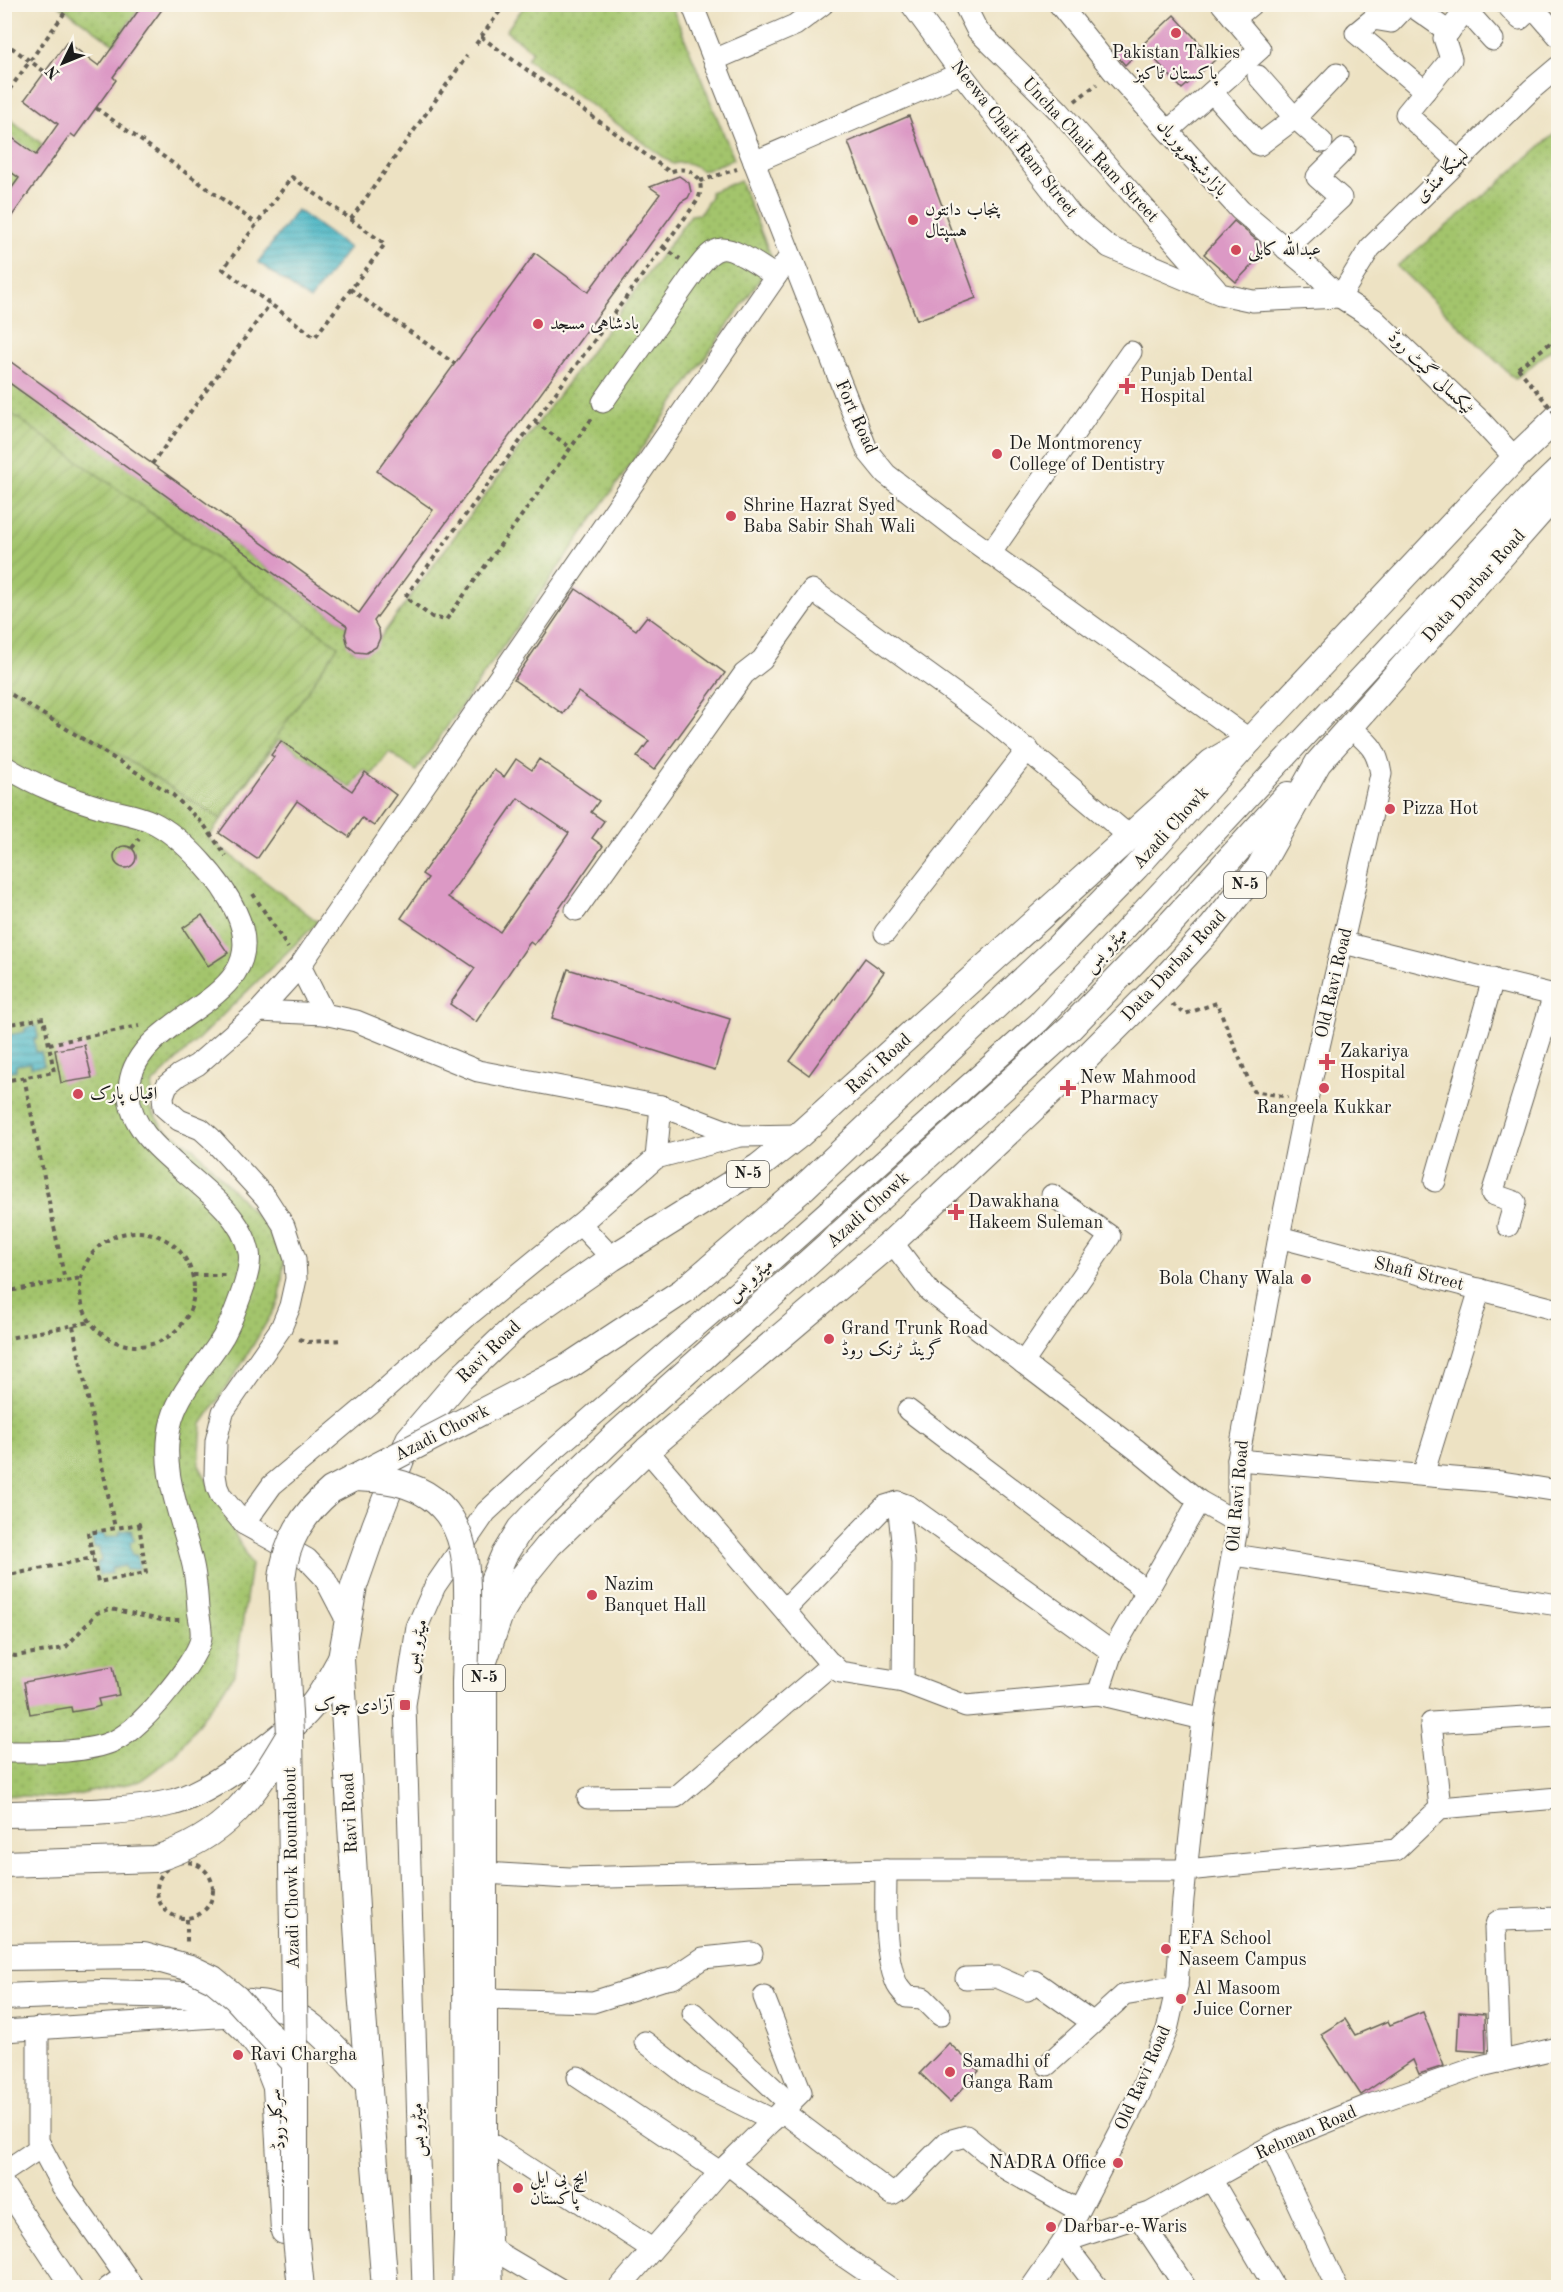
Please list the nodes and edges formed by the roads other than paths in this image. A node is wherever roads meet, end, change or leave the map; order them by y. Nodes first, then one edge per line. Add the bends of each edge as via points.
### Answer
1 (692, 4) edge
2 (823, 4) edge
3 (911, 4) edge
4 (964, 4) edge
5 (1252, 4) edge
6 (1409, 4) edge
7 (1506, 4) edge
8 (1065, 7) edge
9 (1468, 7) edge
10 (1228, 12) edge
11 (1555, 25) edge
12 (1449, 32) junction
13 (1493, 40) dead end
14 (714, 60) junction
15 (1558, 68) edge
16 (961, 73) junction
17 (1337, 74) dead end
18 (1258, 76) dead end
19 (1425, 91) junction
20 (1212, 92) junction
21 (1295, 118) junction
22 (1168, 131) junction
23 (1322, 142) dead end
24 (1345, 149) dead end
25 (1457, 160) junction
26 (754, 162) junction
27 (1286, 249) junction
28 (790, 256) junction
29 (776, 276) junction
30 (1220, 294) junction
31 (1340, 297) junction
32 (1131, 352) dead end
33 (603, 402) road end
34 (1558, 417) edge
35 (1515, 458) junction
36 (1558, 468) edge
37 (1553, 510) edge
38 (990, 554) junction
39 (1349, 726) junction
40 (1250, 740) junction
41 (1028, 749) junction
42 (1318, 763) junction
43 (4, 766) edge
44 (1129, 836) junction
45 (576, 910) dead end
46 (885, 933) dead end
47 (1344, 943) junction
48 (300, 966) junction
49 (1493, 979) junction
50 (1556, 995) edge
51 (259, 1011) junction
52 (324, 1014) junction
53 (661, 1106) junction
54 (740, 1136) junction
55 (799, 1136) junction
56 (656, 1158) junction
57 (1435, 1181) dead end
58 (1052, 1195) dead end
59 (580, 1224) junction
60 (1508, 1226) dead end
61 (1279, 1237) junction
62 (892, 1242) junction
63 (612, 1258) junction
64 (1480, 1289) junction
65 (1558, 1310) edge
66 (1023, 1363) junction
67 (908, 1410) dead end
68 (647, 1450) junction
69 (1238, 1460) junction
70 (1424, 1475) junction
71 (352, 1478) junction
72 (1558, 1491) edge
73 (1199, 1501) junction
74 (898, 1502) junction
75 (1238, 1523) junction
76 (244, 1524) junction
77 (1233, 1555) junction
78 (1147, 1591) junction
79 (1558, 1605) edge
80 (785, 1609) junction
81 (347, 1621) junction
82 (1112, 1652) junction
83 (341, 1659) junction
84 (832, 1664) junction
85 (465, 1682) junction
86 (903, 1682) junction
87 (1098, 1694) junction
88 (1558, 1715) edge
89 (1203, 1719) junction
90 (290, 1734) junction
91 (4, 1752) edge
92 (588, 1798) dead end
93 (1558, 1798) edge
94 (1440, 1808) junction
95 (4, 1814) edge
96 (4, 1863) edge
97 (886, 1869) junction
98 (1186, 1870) junction
99 (485, 1873) junction
100 (1558, 1918) edge
101 (753, 1953) dead end
102 (4, 1957) edge
103 (966, 1978) dead end
104 (1177, 1986) junction
105 (4, 1997) edge
106 (764, 1997) dead end
107 (486, 1999) junction
108 (203, 2000) junction
109 (693, 2013) dead end
110 (940, 2015) dead end
111 (231, 2016) junction
112 (1092, 2022) junction
113 (38, 2028) junction
114 (4, 2031) edge
115 (645, 2042) dead end
116 (1558, 2048) edge
117 (1500, 2062) junction
118 (295, 2063) junction
119 (1047, 2066) dead end
120 (578, 2078) dead end
121 (368, 2083) junction
122 (782, 2111) junction
123 (484, 2139) junction
124 (1271, 2146) junction
125 (41, 2147) junction
126 (724, 2168) junction
127 (4, 2172) edge
128 (1211, 2179) junction
129 (4, 2185) edge
130 (1078, 2210) junction
131 (1138, 2216) junction
132 (1063, 2242) junction
133 (489, 2247) junction
134 (652, 2249) junction
135 (130, 2282) edge
136 (72, 2288) edge
137 (108, 2288) edge
138 (294, 2288) edge
139 (301, 2288) edge
140 (385, 2288) edge
141 (423, 2288) edge
142 (465, 2288) edge
143 (490, 2288) edge
144 (558, 2288) edge
145 (619, 2288) edge
146 (890, 2288) edge
147 (1030, 2288) edge
148 (1098, 2288) edge
149 (1186, 2288) edge
150 (1275, 2288) edge
151 (1337, 2288) edge

1 - 14 street, Fort Road
2 - 14 street via 795,25
3 - 16 street, Neewa Chait Ram Street
4 - 30 street, Uncha Chait Ram Street via 976,30 1059,111
5 - 10 street
6 - 12 street
6 - 19 street via 1391,22 1373,19 1356,33
7 - 11 street via 1520,20 1533,7
8 - 22 street, بازارشیخوپوریاں via 1113,71
9 - 12 street
9 - 13 street
10 - 20 street via 1260,49
12 - 19 street via 1444,38 1451,59
14 - 26 street, Fort Road
15 - 25 street, لہنگا منڈی
16 - 26 street
16 - 30 street, Neewa Chait Ram Street via 1072,216 1109,247
17 - 21 street
18 - 21 street
19 - 25 street via 1406,114
20 - 21 street via 1259,145
20 - 22 street
21 - 23 street
22 - 27 street, بازارشیخوپوریاں via 1240,210
24 - 27 street via 1317,177 1341,198
25 - 31 street, لہنگا منڈی via 1370,248
26 - 28 street, Fort Road
27 - 31 street, بازارشیخوپوریاں
28 - 29 street
28 - 38 street, Fort Road via 868,452 886,474
29 - 33 street via 735,252 721,249 710,254
29 - 48 street
30 - 31 street, Neewa Chait Ram Street via 1253,301
31 - 35 street, ٹیکسالی گیٹ روڈ via 1374,319
32 - 38 street
34 - 35 main road, N-5
35 - 40 main road, N-5
36 - 141 street, میٹرو بس via 1039,1022 486,1512 435,1586 417,1627 405,1705
37 - 39 main road, Data Darbar Road / N-5
38 - 40 street, Fort Road
39 - 42 main road, Data Darbar Road / N-5
39 - 47 street, Old Ravi Road via 1374,748 1381,774
40 - 44 main road, Ravi Road / N-5 via 1212,762
40 - 71 main road, Azadi Chowk, bridge via 1055,950 801,1190 682,1291 566,1368
41 - 44 street
41 - 45 street via 812,590 762,660 744,674
41 - 46 street
42 - 62 main road, Data Darbar Road / N-5 via 1259,868 1212,927 1079,1065
42 - 85 main road, Azadi Chowk, bridge via 1071,1027 614,1437 520,1529 492,1583
43 - 91 street via 57,795 153,823 174,836 210,873 236,912 245,951 239,969 227,985 169,1027 141,1055 130,1073 128,1095 134,1118 147,1137 220,1204 242,1231 250,1255 236,1309 224,1336 193,1380 173,1418 168,1449 172,1497 193,1564 202,1639 182,1675 152,1711 115,1741 73,1751
44 - 55 main road, Ravi Road / N-5
47 - 49 street
47 - 61 street, Old Ravi Road via 1306,1100
48 - 51 street
48 - 52 street
49 - 50 street
49 - 57 street
50 - 60 street via 1492,1194 1515,1202
51 - 52 street
51 - 76 street via 197,1065 167,1085 163,1096 164,1107 179,1120 201,1129 266,1198 284,1226 296,1259 296,1279 281,1328 224,1412 216,1441 217,1487
52 - 53 street via 356,1021 478,1071
53 - 54 street
53 - 56 street
54 - 55 street
54 - 56 street
55 - 63 main road, Ravi Road / N-5 via 758,1167
56 - 59 street
58 - 66 street via 1110,1236
59 - 63 street
59 - 76 street via 272,1485
61 - 64 street, Shafi Street
61 - 69 street, Old Ravi Road
62 - 66 street via 929,1291
62 - 68 main road, N-5
63 - 81 main road, Ravi Road / N-5 via 520,1322 461,1378 409,1439 354,1586
64 - 65 street, Shafi Street
64 - 70 street
66 - 73 street
67 - 78 street
68 - 80 street
68 - 99 main road, N-5 via 549,1545 522,1578 491,1637 484,1661
69 - 70 street
69 - 75 street, Old Ravi Road
70 - 72 street
71 - 85 main road, bridge via 389,1481 416,1489 432,1499 454,1523 468,1569
71 - 90 main road, Azadi Chowk Roundabout, bridge via 331,1490 307,1514 284,1560
73 - 75 street
73 - 78 street
74 - 80 street via 885,1506
74 - 82 street via 909,1506
74 - 86 street via 904,1561
75 - 77 street, Old Ravi Road
76 - 81 street via 307,1559 324,1577
77 - 79 street
77 - 89 street, Old Ravi Road
78 - 82 street
80 - 84 street
81 - 83 main road, Ravi Road / N-5
82 - 87 street
83 - 95 main road via 312,1706 270,1744 210,1786 176,1801 142,1808
83 - 121 main road, Ravi Road / N-5
84 - 86 street via 840,1672
84 - 92 street via 676,1797
85 - 142 main road
86 - 87 street via 966,1706
87 - 89 street
88 - 94 street via 1431,1723
89 - 98 street, Old Ravi Road
90 - 96 main road, bridge via 261,1783 241,1806 200,1840 176,1852 144,1859
90 - 118 main road, Azadi Chowk Roundabout, bridge
93 - 94 street
94 - 98 street via 1396,1850
97 - 98 street
97 - 99 street via 569,1878
97 - 110 street via 887,1924 896,1984 907,1997 923,1998
98 - 104 street, Old Ravi Road
99 - 107 main road, N-5
100 - 117 street via 1497,1922
101 - 107 street via 703,1958 673,1978 593,2002
102 - 118 main road, سرکلر روڈ, bridge via 144,1955 190,1968 213,1979 236,1998
103 - 112 street via 997,1977 1027,1990 1034,1982
104 - 112 street via 1124,1995
104 - 130 street, Old Ravi Road via 1167,2030 1139,2095
105 - 108 main road, سرکلر روڈ via 100,1993 187,1995
106 - 122 street via 801,2092
107 - 123 main road, N-5
108 - 111 main road, سرکلر روڈ
108 - 121 main road via 267,2004 294,2014 322,2036
109 - 122 street
111 - 113 street
111 - 138 main road, سرکلر روڈ via 262,2051 276,2087 285,2242
112 - 119 street
113 - 114 street
113 - 125 street
115 - 122 street via 695,2081
116 - 117 street, Rehman Road
117 - 124 street, Rehman Road via 1367,2106
118 - 139 main road, Azadi Chowk Roundabout, bridge via 295,2229
120 - 126 street
121 - 140 main road, Ravi Road / N-5
122 - 126 street
122 - 130 street via 892,2194 948,2141 966,2136 1006,2169
123 - 133 main road, N-5
123 - 134 street
124 - 128 street, Rehman Road
124 - 151 street
125 - 127 street
125 - 135 street via 62,2186
126 - 134 street
126 - 146 street
128 - 131 street, Rehman Road
128 - 150 street
129 - 136 street
130 - 132 street, Old Ravi Road
131 - 132 street, Rehman Road
131 - 149 street
132 - 147 street, Old Ravi Road
132 - 148 street
133 - 143 main road, N-5
133 - 144 street
134 - 145 street
135 - 137 street

